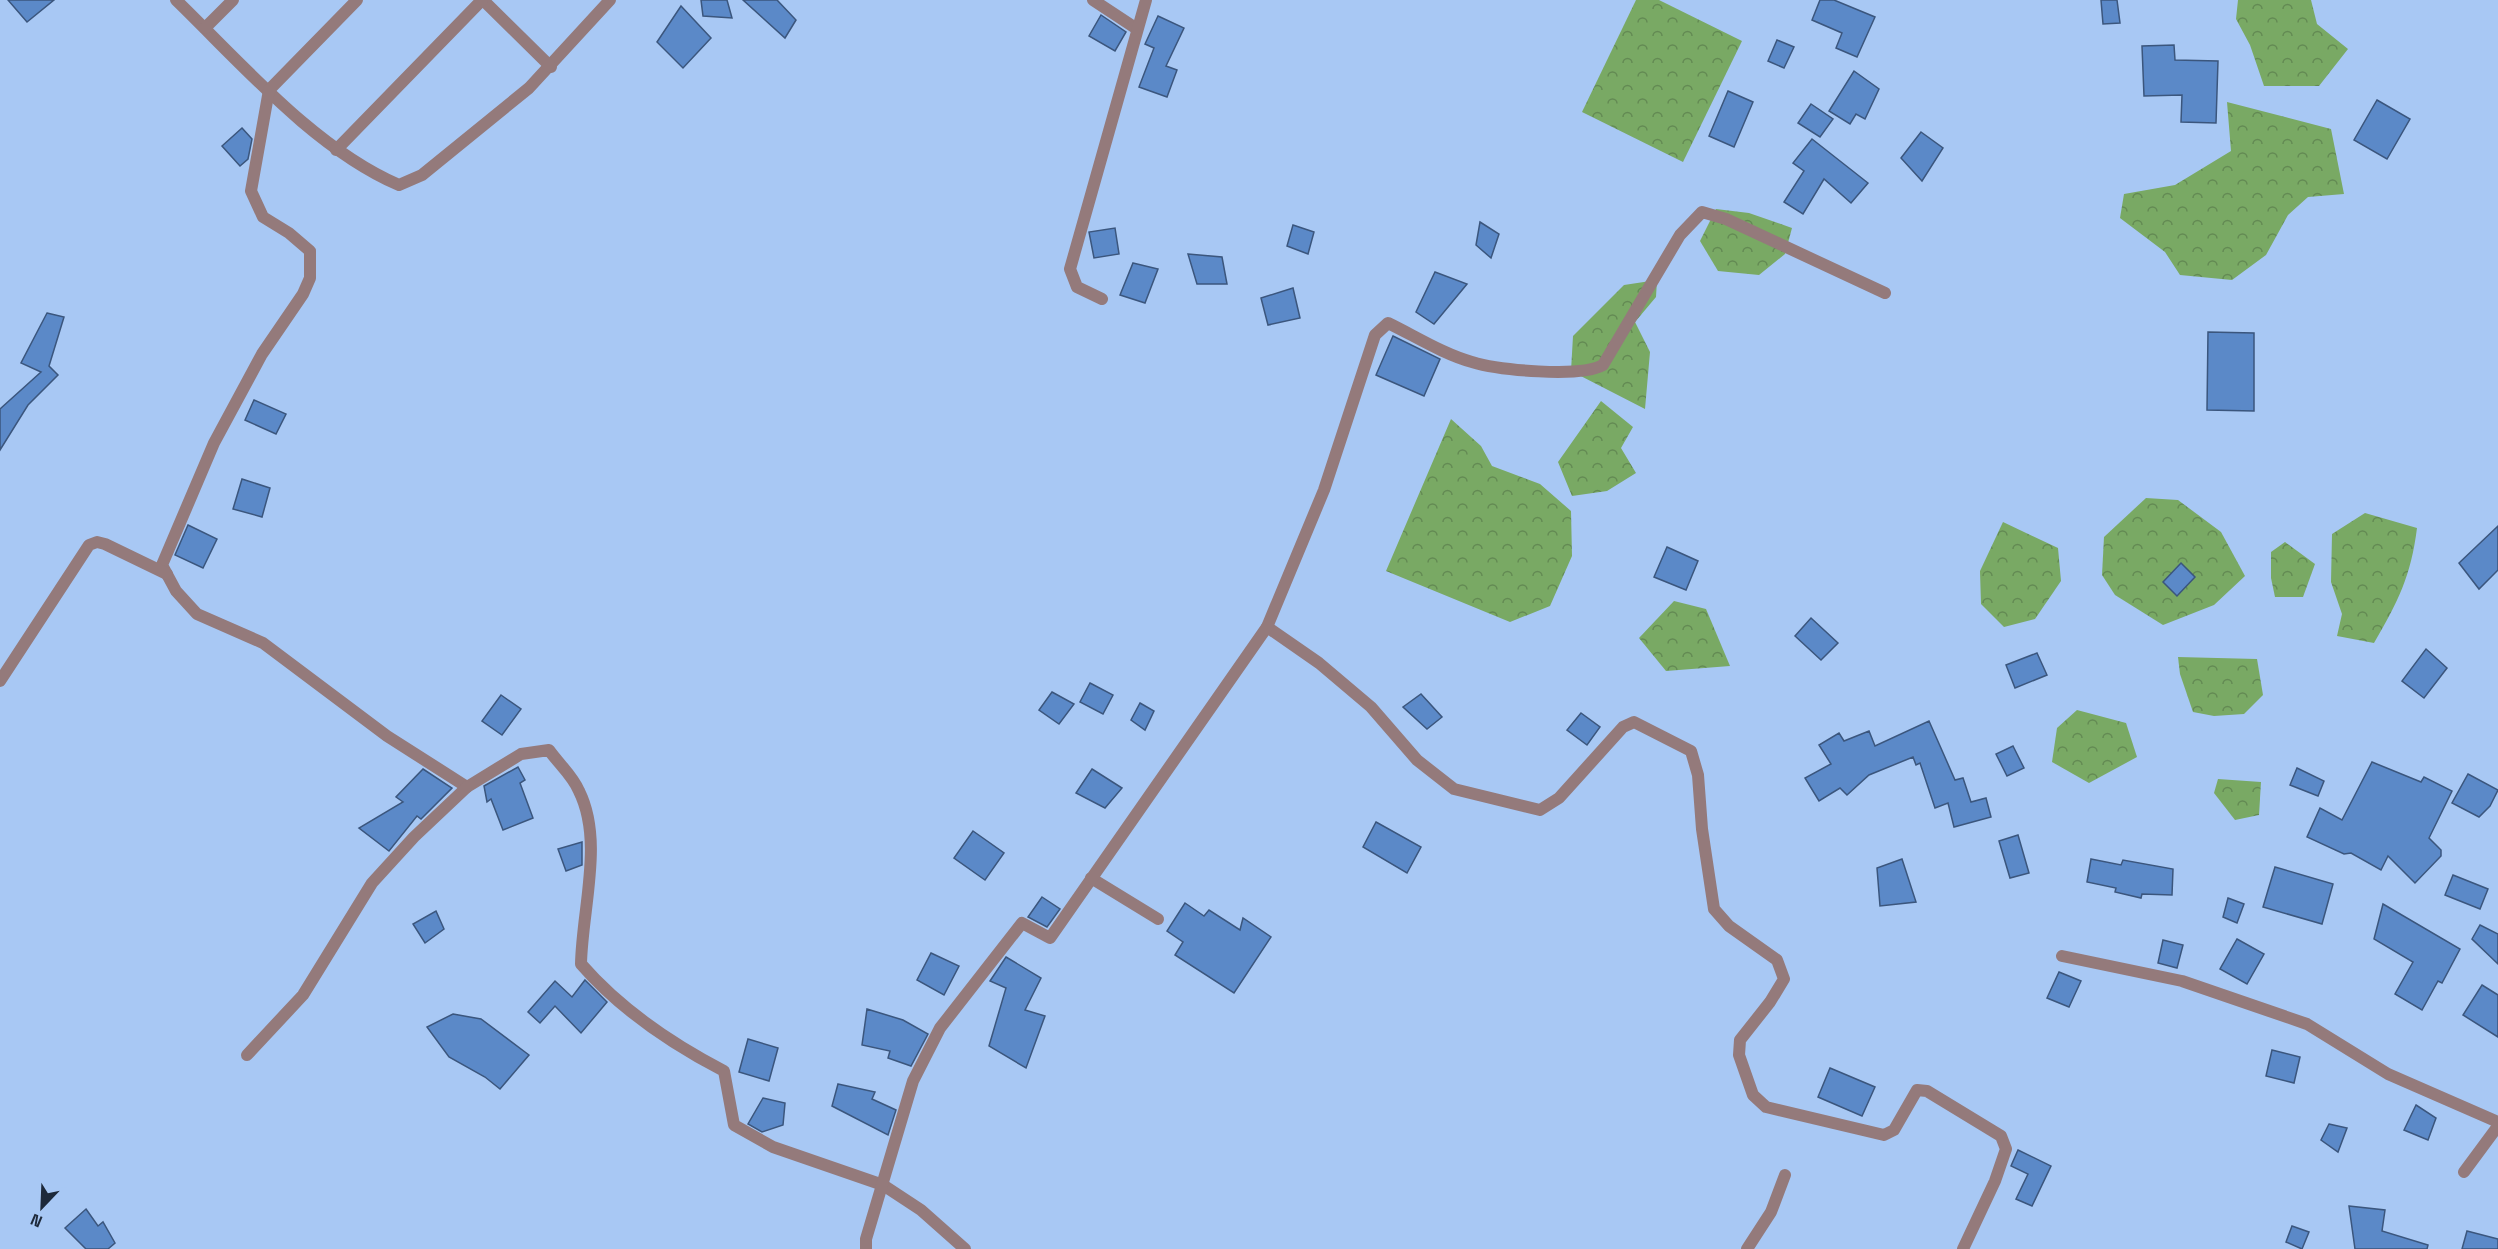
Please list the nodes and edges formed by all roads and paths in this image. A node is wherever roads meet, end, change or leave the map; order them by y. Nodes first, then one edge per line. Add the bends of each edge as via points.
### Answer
1 (176, 0) edge
2 (233, 0) edge
3 (357, 0) edge
4 (482, 0) edge
5 (610, 0) edge
6 (1094, 0) edge
7 (1146, 0) edge
8 (205, 28) junction
9 (1137, 28) junction
10 (550, 67) junction
11 (269, 90) junction
12 (336, 150) junction
13 (1885, 293) dead end
14 (1102, 299) dead end
15 (167, 574) junction
16 (1267, 627) junction
17 (0, 681) edge
18 (467, 787) junction
19 (1091, 878) junction
20 (1158, 919) dead end
21 (2062, 956) dead end
22 (247, 1055) dead end
23 (2498, 1124) edge
24 (2464, 1172) dead end
25 (1785, 1175) dead end
26 (883, 1185) junction
27 (866, 1249) edge
28 (965, 1249) edge
29 (1747, 1249) edge
30 (1963, 1249) edge

1 - 8 street
2 - 8 street
3 - 11 street
4 - 10 street
4 - 12 street
5 - 10 street
6 - 9 street
7 - 9 street
8 - 11 street
9 - 14 street via 1070,269 1077,287
10 - 12 street via 422,175 399,184
11 - 12 street
11 - 15 street via 251,190 263,217 310,251 310,278 262,354 214,443 162,565
13 - 16 street via 1726,219 1702,212 1680,235 1603,365 1595,369 1549,372 1472,362 1388,323 1375,334 1324,490
15 - 17 street via 105,544 89,545
15 - 18 street via 197,614 262,643 387,736
16 - 19 street
16 - 30 street via 1319,663 1371,707 1417,760 1454,789 1540,810 1559,798 1623,727 1634,723 1691,751 1698,775 1714,909 1729,926 1777,960 1784,979 1740,1040 1739,1055 1753,1095 1766,1107 1884,1135 1894,1130 1917,1090 1927,1091 2001,1136 2006,1149
18 - 22 street via 372,884 303,995
18 - 26 street via 520,754 549,750 579,790 593,844 581,963 601,987 645,1024 724,1071 734,1125 773,1147
19 - 20 street
19 - 26 street via 1050,938 1023,923 940,1028 914,1081
21 - 23 street via 2182,981 2307,1024 2388,1074
23 - 24 street
25 - 29 street via 1771,1212
26 - 27 street
26 - 28 street via 921,1210

